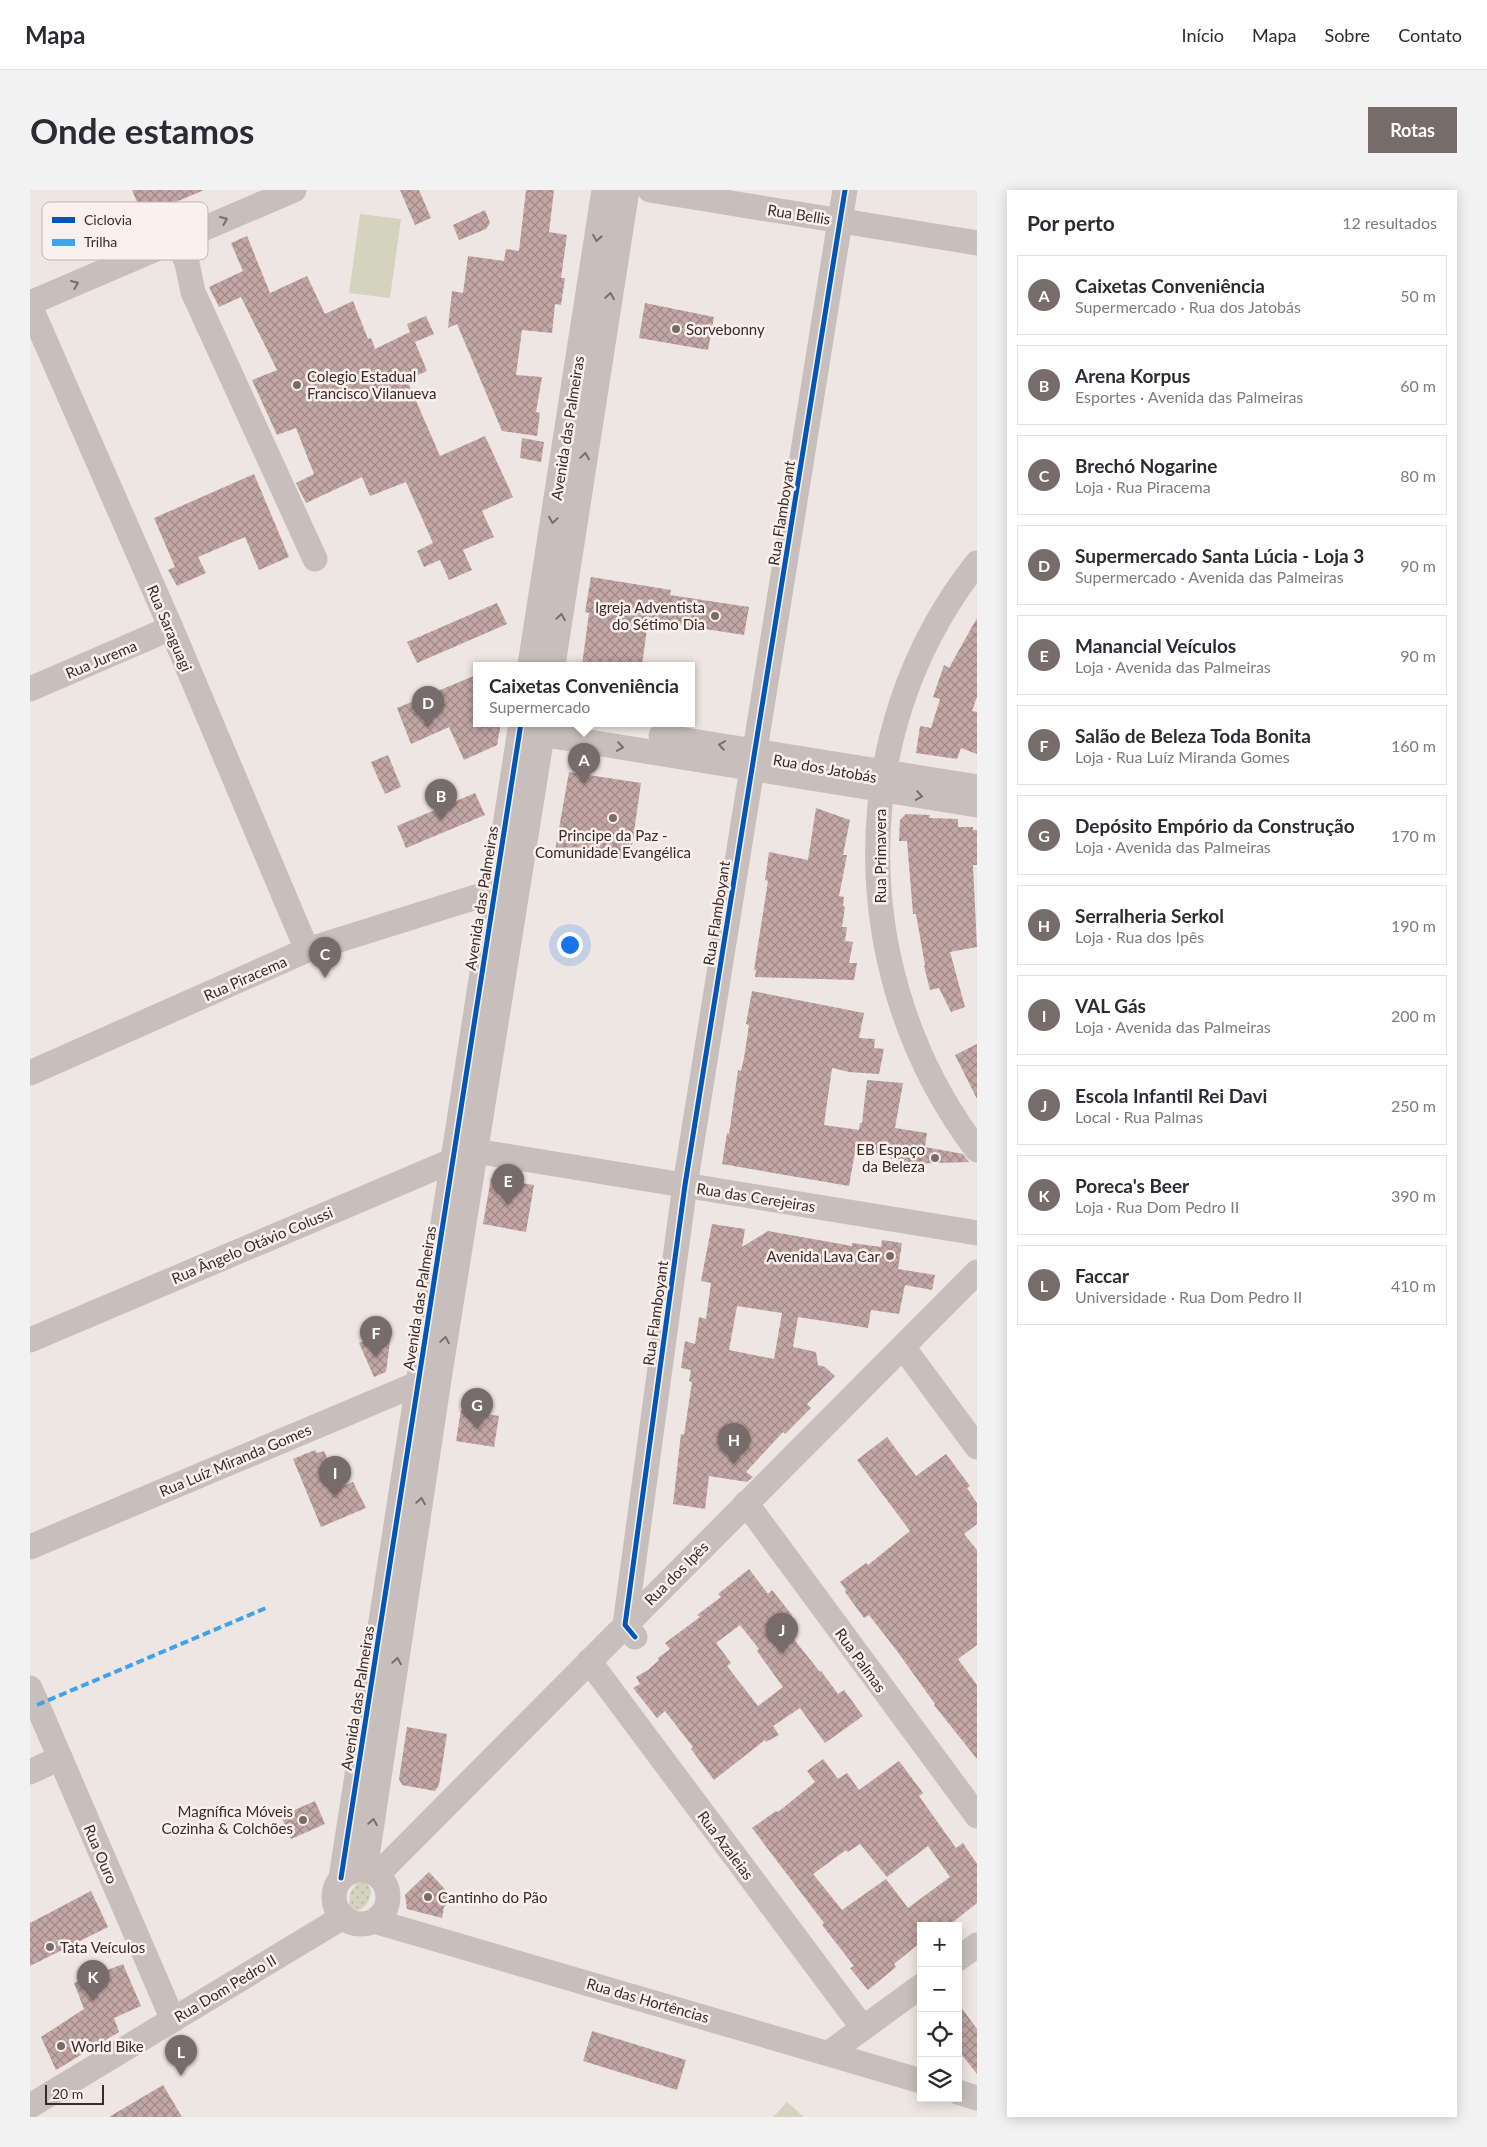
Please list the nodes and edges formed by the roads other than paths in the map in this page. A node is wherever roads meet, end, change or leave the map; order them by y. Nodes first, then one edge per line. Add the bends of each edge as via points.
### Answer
1 (294, 190) edge
2 (604, 190) edge
3 (627, 190) edge
4 (650, 190) edge
5 (845, 190) edge
6 (840, 220) junction
7 (208, 227) edge
8 (977, 242) edge
9 (132, 260) edge
10 (186, 260) edge
11 (30, 305) edge
12 (315, 559) dead end
13 (977, 563) edge
14 (171, 628) junction
15 (530, 662) edge
16 (553, 662) edge
17 (30, 689) edge
18 (595, 727) edge
19 (532, 728) edge
20 (754, 759) junction
21 (883, 781) junction
22 (977, 787) edge
23 (977, 805) edge
24 (494, 891) junction
25 (307, 950) junction
26 (30, 1073) edge
27 (977, 1150) edge
28 (464, 1155) junction
29 (685, 1185) junction
30 (977, 1233) edge
31 (977, 1272) edge
32 (977, 1295) edge
33 (30, 1340) edge
34 (907, 1353) junction
35 (429, 1379) junction
36 (977, 1447) edge
37 (751, 1510) junction
38 (30, 1547) edge
39 (630, 1631) junction
40 (593, 1667) junction
41 (30, 1688) edge
42 (60, 1758) junction
43 (30, 1772) edge
44 (977, 1816) edge
45 (376, 1877) junction
46 (341, 1878) junction
47 (343, 1917) junction
48 (374, 1920) junction
49 (977, 1945) edge
50 (962, 1956) edge
51 (917, 1989) edge
52 (173, 2020) junction
53 (863, 2028) junction
54 (829, 2052) junction
55 (917, 2080) edge
56 (962, 2093) edge
57 (977, 2098) edge
58 (30, 2106) edge

7 -> 1 street
2 -> 15 street, Avenida das Palmeiras
16 -> 3 street, Avenida das Palmeiras
4 - 6 street, Rua Bellis
5 - 6 street, Rua Flamboyant
6 - 8 street, Rua Bellis
6 - 20 street, Rua Flamboyant
11 -> 9 street
10 - 12 street via 193,292
11 - 14 street, Rua Saraguagi
13 - 21 street, Rua Primavera via 950,600 916,666 903,701
14 - 17 street, Rua Jurema
14 - 25 street, Rua Saraguagi
20 -> 18 street, Rua dos Jatobás
19 -> 20 street, Rua dos Jatobás
19 - 24 street, Avenida das Palmeiras
19 - 28 street, Avenida das Palmeiras
20 - 21 street, Rua dos Jatobás
20 - 29 street, Rua Flamboyant
21 - 22 street, Rua dos Jatobás
21 -> 23 street, Rua dos Jatobás
21 - 27 street, Rua Primavera via 877,860 890,968 912,1036 927,1070
24 - 25 street, Rua Piracema
24 - 28 street, Avenida das Palmeiras
25 - 26 street, Rua Piracema
28 - 29 street, Rua das Cerejeiras
28 - 33 street, Rua Ângelo Otávio Colussi
28 - 35 street, Avenida das Palmeiras
29 - 30 street, Rua das Cerejeiras
29 - 39 street, Rua Flamboyant
31 - 34 street, Rua dos Ipês
32 - 34 street, Rua dos Ipês
34 - 36 street
34 - 37 street, Rua dos Ipês
35 - 38 street, Rua Luíz Miranda Gomes
45 -> 35 street, Avenida das Palmeiras
35 - 46 street, Avenida das Palmeiras
37 - 39 street, Rua dos Ipês
37 - 44 street, Rua Palmas
39 - 40 street, Rua dos Ipês
40 - 45 street, Rua dos Ipês
40 - 53 street, Rua Azaleias
41 - 42 street, Rua Ouro
42 - 43 street
42 - 52 street, Rua Ouro
45 - 46 street via 351,1871
45 - 48 street via 388,1890 388,1903 382,1915
46 - 47 street via 335,1888 334,1899
47 - 48 street via 358,1924
47 - 52 street, Rua Dom Pedro II
48 - 54 street, Rua das Hortências
49 - 50 street
51 - 53 street
52 - 58 street, Rua Dom Pedro II
53 - 54 street
54 - 55 street, Rua das Hortências
56 - 57 street

